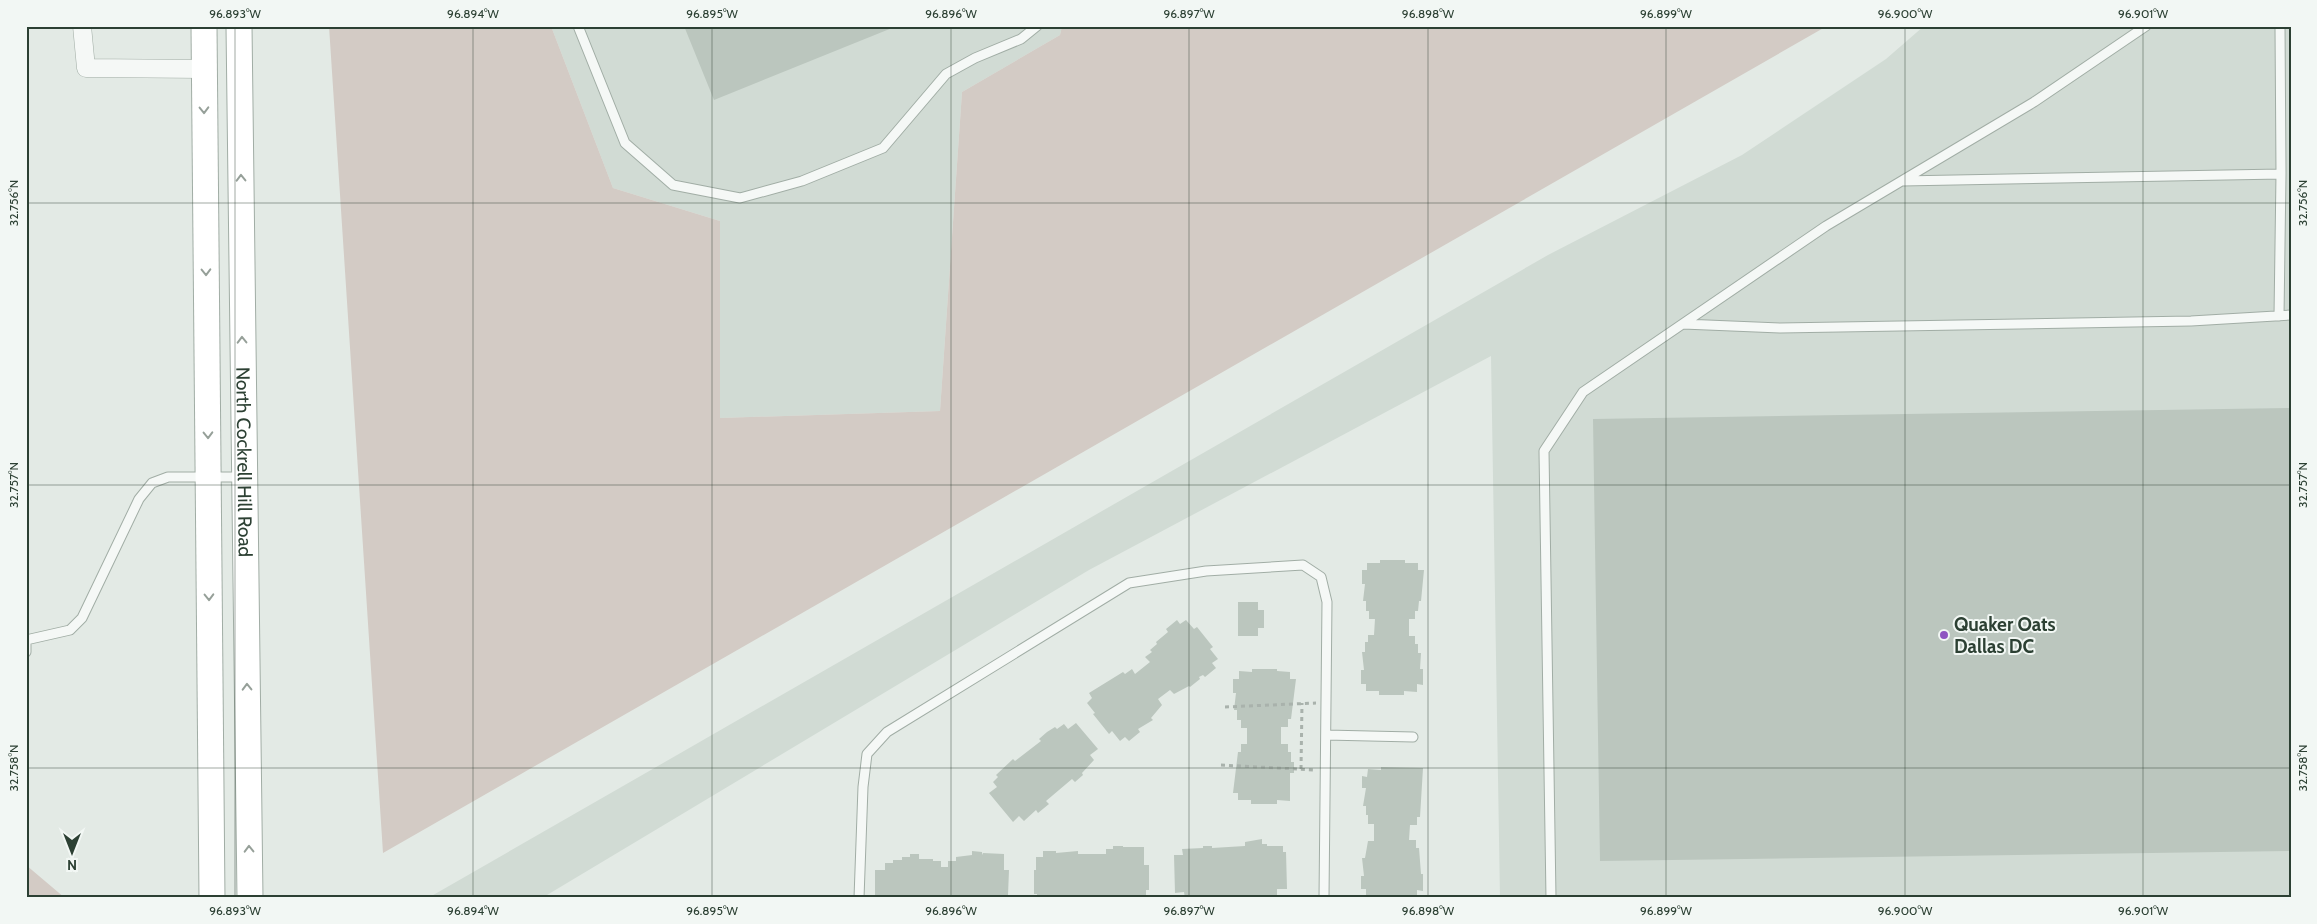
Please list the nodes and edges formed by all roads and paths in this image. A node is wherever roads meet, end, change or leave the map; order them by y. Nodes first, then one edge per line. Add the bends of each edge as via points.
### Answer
1 (82, 26) edge
2 (204, 26) edge
3 (239, 26) edge
4 (578, 26) edge
5 (1037, 26) edge
6 (2146, 26) edge
7 (2280, 26) edge
8 (204, 68) junction
9 (2281, 174) junction
10 (1902, 181) junction
11 (2291, 315) edge
12 (2279, 316) junction
13 (1682, 324) junction
14 (208, 476) junction
15 (244, 477) junction
16 (26, 640) edge
17 (26, 652) edge
18 (1326, 702) junction
19 (1302, 703) junction
20 (1225, 707) dead end
21 (1326, 735) junction
22 (1413, 737) dead end
23 (1221, 766) dead end
24 (1301, 769) junction
25 (1326, 771) junction
26 (212, 898) edge
27 (250, 898) edge
28 (859, 898) edge
29 (1324, 898) edge
30 (1551, 898) edge

1 - 8 street via 86,68
2 - 8 main road, North Cockrell Hill Road
15 -> 3 main road, North Cockrell Hill Road
4 - 5 lane via 625,143 673,184 740,198 802,181 882,148 946,74 1021,39
6 - 10 lane via 2034,102
7 - 9 lane
8 -> 14 main road, North Cockrell Hill Road
9 - 10 lane
9 - 12 lane
10 - 13 lane via 1826,226
11 - 12 lane
12 - 13 lane via 2191,321 1780,328
13 - 30 lane via 1583,392 1544,451
14 - 15 lane
14 - 16 lane via 168,477 152,483 139,499 82,618 70,630
14 -> 26 main road, North Cockrell Hill Road
27 -> 15 main road, North Cockrell Hill Road
16 - 17 lane
18 - 19 path
18 - 21 lane
18 - 28 lane via 1327,602 1321,577 1303,565 1206,571 1129,583 887,732 867,754 862,787
19 - 20 path
19 - 24 path
21 - 22 lane
21 - 25 lane
23 - 24 path
24 - 25 path
25 - 29 lane

